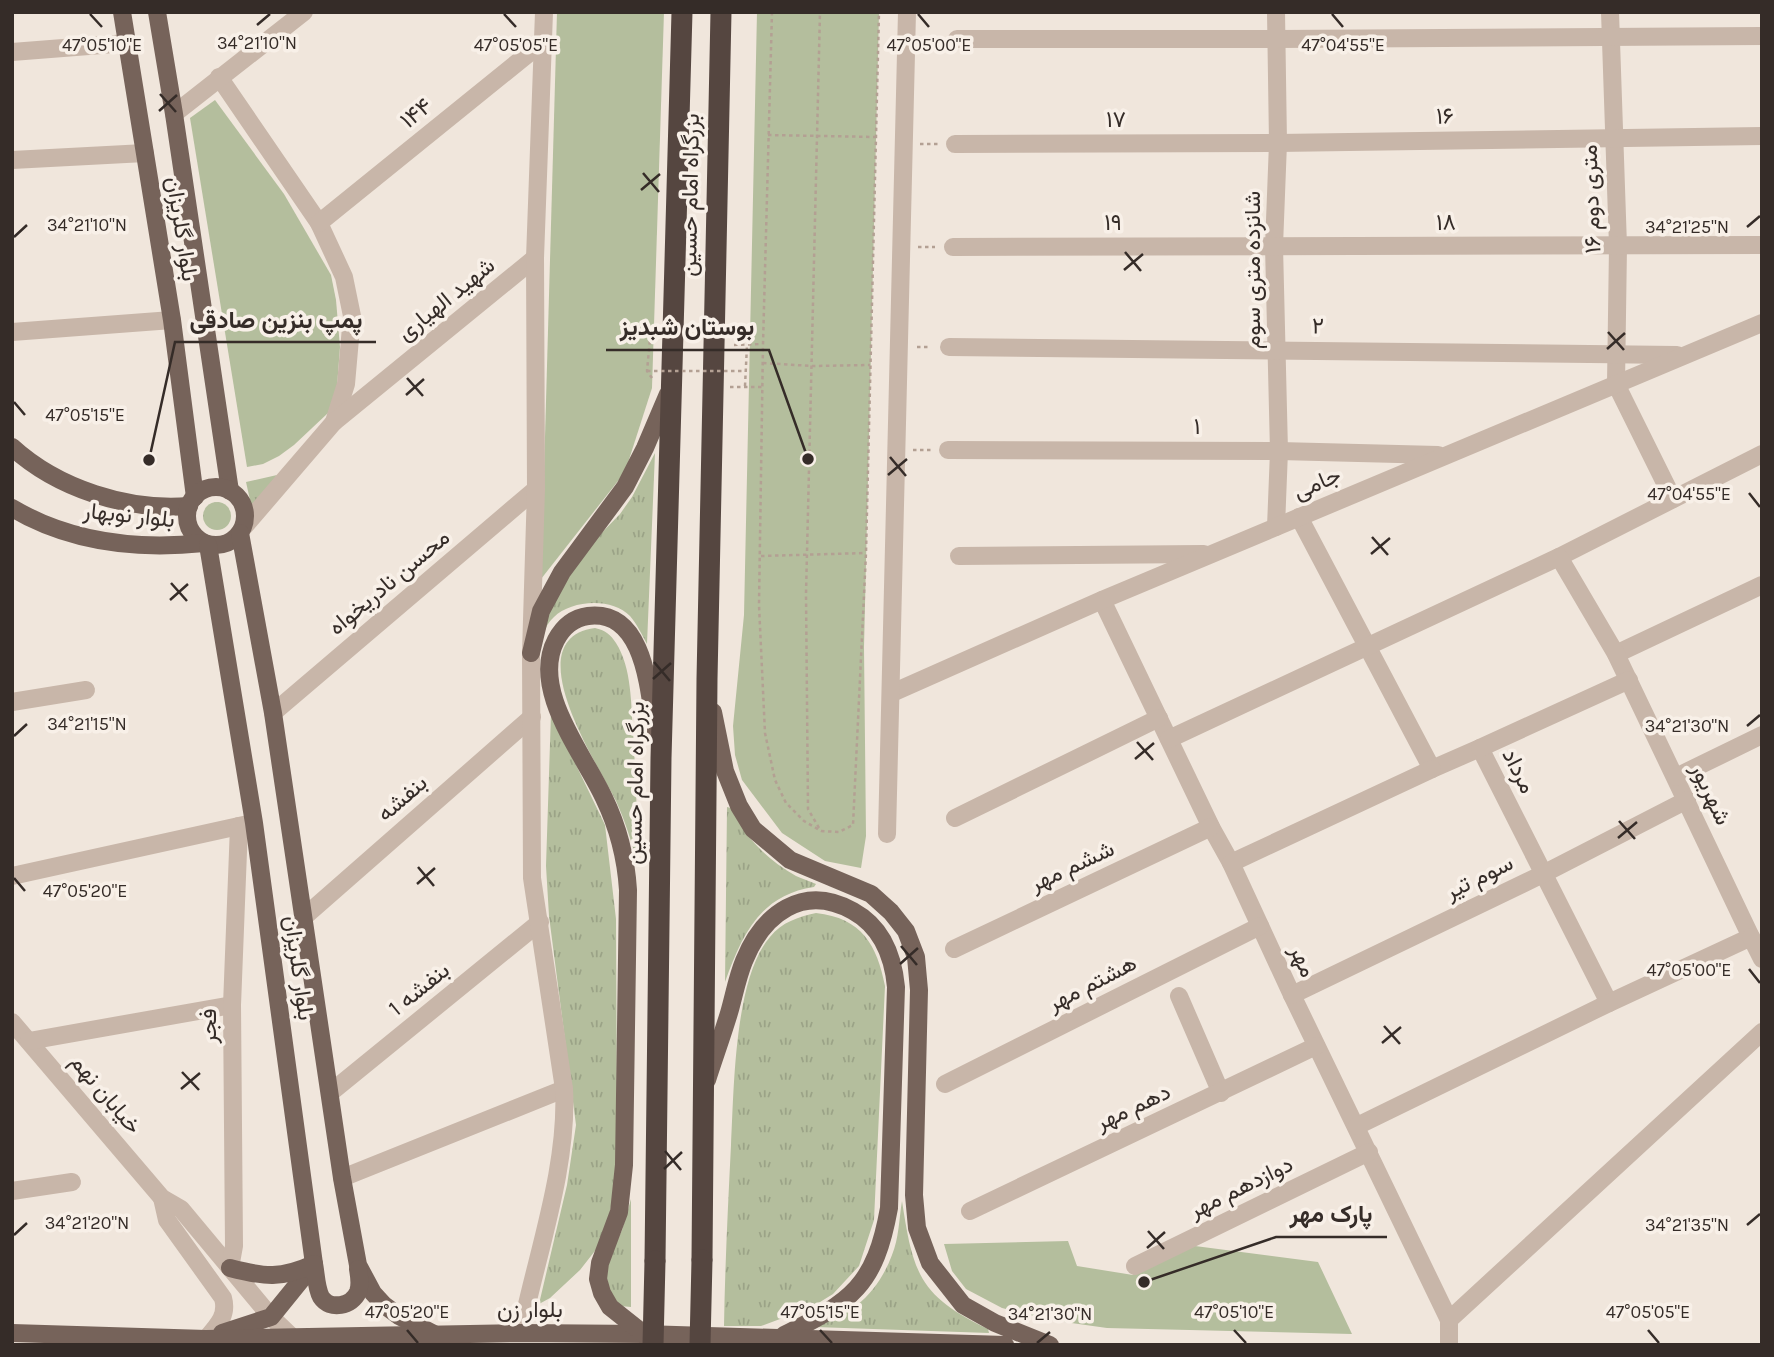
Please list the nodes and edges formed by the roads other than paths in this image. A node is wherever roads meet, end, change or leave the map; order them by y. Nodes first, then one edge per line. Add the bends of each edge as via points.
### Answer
1 (122, 12) edge
2 (156, 12) edge
3 (304, 12) edge
4 (544, 12) edge
5 (682, 12) edge
6 (721, 12) edge
7 (907, 12) edge
8 (1276, 12) edge
9 (1610, 12) edge
10 (1610, 36) junction
11 (1762, 36) edge
12 (957, 38) road end
13 (1277, 39) junction
14 (544, 41) junction
15 (127, 43) junction
16 (12, 52) edge
17 (219, 77) junction
18 (174, 114) junction
19 (1762, 136) edge
20 (1614, 137) junction
21 (1278, 143) junction
22 (955, 144) road end
23 (145, 153) junction
24 (12, 160) edge
25 (319, 223) junction
26 (1274, 246) junction
27 (1618, 246) junction
28 (1762, 246) edge
29 (953, 247) road end
30 (535, 258) junction
31 (172, 320) junction
32 (1762, 323) edge
33 (12, 332) edge
34 (949, 347) road end
35 (1277, 350) junction
36 (1615, 354) junction
37 (1686, 355) junction
38 (672, 384) junction
39 (1616, 384) junction
40 (334, 422) junction
41 (12, 447) edge
42 (948, 450) road end
43 (1279, 451) junction
44 (1762, 454) edge
45 (1446, 455) junction
46 (536, 489) junction
47 (230, 491) junction
48 (1673, 499) junction
49 (192, 501) junction
50 (12, 508) edge
51 (1299, 517) junction
52 (1276, 527) junction
53 (242, 530) junction
54 (206, 544) junction
55 (1213, 554) junction
56 (959, 556) dead end
57 (1559, 557) junction
58 (1762, 584) edge
59 (1102, 600) junction
60 (1367, 646) junction
61 (531, 653) junction
62 (1616, 654) junction
63 (707, 680) junction
64 (1629, 680) junction
65 (86, 690) dead end
66 (892, 693) junction
67 (12, 702) edge
68 (273, 713) junction
69 (532, 717) junction
70 (1159, 718) junction
71 (1762, 735) edge
72 (1169, 738) junction
73 (1480, 748) junction
74 (660, 758) junction
75 (1432, 769) junction
76 (1676, 777) junction
77 (1687, 800) junction
78 (955, 818) dead end
79 (246, 825) junction
80 (1211, 827) junction
81 (887, 834) dead end
82 (1231, 863) junction
83 (1543, 874) junction
84 (12, 876) edge
85 (304, 917) junction
86 (540, 922) junction
87 (1260, 926) junction
88 (1751, 937) junction
89 (954, 949) dead end
90 (1762, 959) edge
91 (1292, 995) junction
92 (1179, 996) dead end
93 (1609, 1003) junction
94 (232, 1005) junction
95 (12, 1022) edge
96 (1762, 1032) edge
97 (29, 1041) junction
98 (1316, 1046) junction
99 (945, 1084) dead end
100 (564, 1089) junction
101 (330, 1093) junction
102 (702, 1093) junction
103 (1221, 1093) junction
104 (1357, 1126) junction
105 (1368, 1152) junction
106 (342, 1178) junction
107 (72, 1182) dead end
108 (12, 1191) edge
109 (162, 1198) junction
110 (970, 1212) dead end
111 (314, 1264) junction
112 (358, 1265) junction
113 (1135, 1266) dead end
114 (230, 1268) junction
115 (271, 1317) junction
116 (1449, 1320) junction
117 (12, 1333) edge
118 (517, 1333) junction
119 (438, 1335) junction
120 (781, 1337) junction
121 (293, 1338) junction
122 (206, 1339) junction
123 (648, 1339) edge
124 (700, 1345) edge
125 (1005, 1345) edge
126 (1050, 1345) edge
127 (1449, 1345) edge

1 - 15 main road, بلوار گلریزان
2 - 18 main road, بلوار گلریزان
3 - 17 street
4 - 14 street
5 - 38 highway, بزرگراه امام حسین
6 - 63 highway, بزرگراه امام حسین
7 - 66 street
8 - 13 street, شانزده متری سوم
9 - 10 street, ۱۶ متری دوم
10 - 11 street
10 - 13 street
10 - 20 street, ۱۶ متری دوم
12 - 13 street
13 - 21 street, شانزده متری سوم
14 - 25 street, ۱۴۴
14 - 30 street
15 - 16 street
15 - 23 main road, بلوار گلریزان
17 - 18 street
17 - 25 street
18 - 47 main road, بلوار گلریزان
19 - 20 street, ۱۶
20 - 21 street, ۱۶
20 - 27 street, ۱۶ متری دوم
21 - 22 street, ۱۷
21 - 26 street, شانزده متری سوم
23 - 24 street
23 - 31 main road, بلوار گلریزان
25 - 40 street via 344,277 352,316 346,384
26 - 27 street, ۱۸
26 - 29 street, ۱۹
26 - 35 street, شانزده متری سوم
27 - 28 street, ۱۸
27 - 36 street, ۱۶ متری دوم
30 - 40 street, شهید الهیاری
30 - 46 street
31 - 33 street
31 - 49 main road, بلوار گلریزان
32 - 37 street, جامی
34 - 35 street, ۲
35 - 36 street, ۲
35 - 43 street, شانزده متری سوم
36 - 37 street, ۲
36 - 39 street, ۱۶ متری دوم
37 - 39 street, جامی
38 - 61 main road via 625,487 562,572 541,611
38 - 74 highway, بزرگراه امام حسین
39 - 45 street, جامی
39 - 48 street
40 - 53 street, شهید الهیاری
41 - 49 main road, بلوار نوبهار via 51,474 103,496 143,505
42 - 43 street, ۱
43 - 45 street, ۱
43 - 52 street, شانزده متری سوم
44 - 48 street
45 - 51 street, جامی
46 - 61 street
46 - 68 street, محسن نادریخواه
47 - 49 main road via 215,487
47 - 53 main road via 245,511
48 - 57 street
49 - 54 main road via 188,523
50 - 54 main road, بلوار نوبهار via 56,530 107,542
51 - 52 street, جامی
51 - 60 street
52 - 55 street, جامی
53 - 54 main road via 226,544
53 - 68 main road, بلوار گلریزان
54 - 79 main road, بلوار گلریزان
55 - 56 street
55 - 59 street, جامی
57 - 60 street
57 - 62 street, شهریور
58 - 62 street
59 - 66 street, جامی
59 - 70 street, مهر
60 - 72 street
60 - 75 street
61 - 69 street
62 - 64 street, شهریور
63 - 102 highway, بزرگراه امام حسین
63 - 126 main road via 725,771 753,829 790,860 871,894 906,931 916,957 914,1195 917,1228 930,1263 975,1314
64 - 73 street
64 - 76 street, شهریور
65 - 67 street
66 - 81 street
68 - 85 main road, بلوار گلریزان
69 - 85 street, بنفشه
69 - 86 street via 532,878
70 - 72 street, مهر
70 - 78 street
71 - 76 street
72 - 80 street, مهر
73 - 75 street, مرداد
73 - 83 street, مرداد
74 - 123 highway, بزرگراه امام حسین, bridge via 655,1261
74 - 123 main road via 644,664 630,635 614,619 596,615 567,624 551,652 553,693 617,828 628,890 622,1184 617,1221 598,1279 610,1307
75 - 82 street, مرداد
76 - 77 street, شهریور
77 - 83 street, سوم تیر
77 - 88 street, شهریور
79 - 84 street
79 - 94 street, فجر
79 - 111 main road, بلوار گلریزان
80 - 82 street, مهر
80 - 89 street, ششم مهر
82 - 87 street, مهر
83 - 91 street, سوم تیر
83 - 93 street, مرداد
85 - 101 main road, بلوار گلریزان
86 - 100 street
86 - 101 street, بنفشه 1
87 - 91 street, مهر
87 - 99 street, هشتم مهر
88 - 90 street, شهریور
88 - 93 street
91 - 98 street, مهر
92 - 103 street
93 - 104 street
94 - 97 street
94 - 114 street, فجر via 234,1246
95 - 97 street, خیابان نهم
96 - 116 street
97 - 109 street, خیابان نهم
98 - 103 street, دهم مهر
98 - 104 street, مهر
100 - 106 street
100 - 118 street via 559,1161
101 - 106 main road, بلوار گلریزان
102 - 120 main road via 743,963 768,922 799,902 816,900 841,905 869,922 891,957 896,987 889,1208 884,1238 853,1293 833,1310
102 - 124 highway, بزرگراه امام حسین, bridge
103 - 110 street, دهم مهر
104 - 105 street, مهر
105 - 113 street, دوازدهم مهر
105 - 116 street, مهر
106 - 112 main road, بلوار گلریزان
107 - 108 street
109 - 114 street, خیابان نهم via 181,1209
109 - 122 street, خیابان نهم via 167,1220 226,1307
111 - 112 main road, بلوار گلریزان via 321,1297 339,1306 358,1291
111 - 114 main road via 272,1276
111 - 115 main road
112 - 119 main road, بلوار گلریزان via 384,1305
114 - 115 street, خیابان نهم
115 - 121 street, خیابان نهم
115 - 122 main road
116 - 127 street, مهر
117 - 122 main road, بلوار زن
118 - 119 main road, بلوار زن
118 - 123 main road, بلوار زن
119 - 121 main road, بلوار زن
120 - 123 main road, بلوار زن
120 - 125 main road, بلوار زن
121 - 122 main road, بلوار زن

